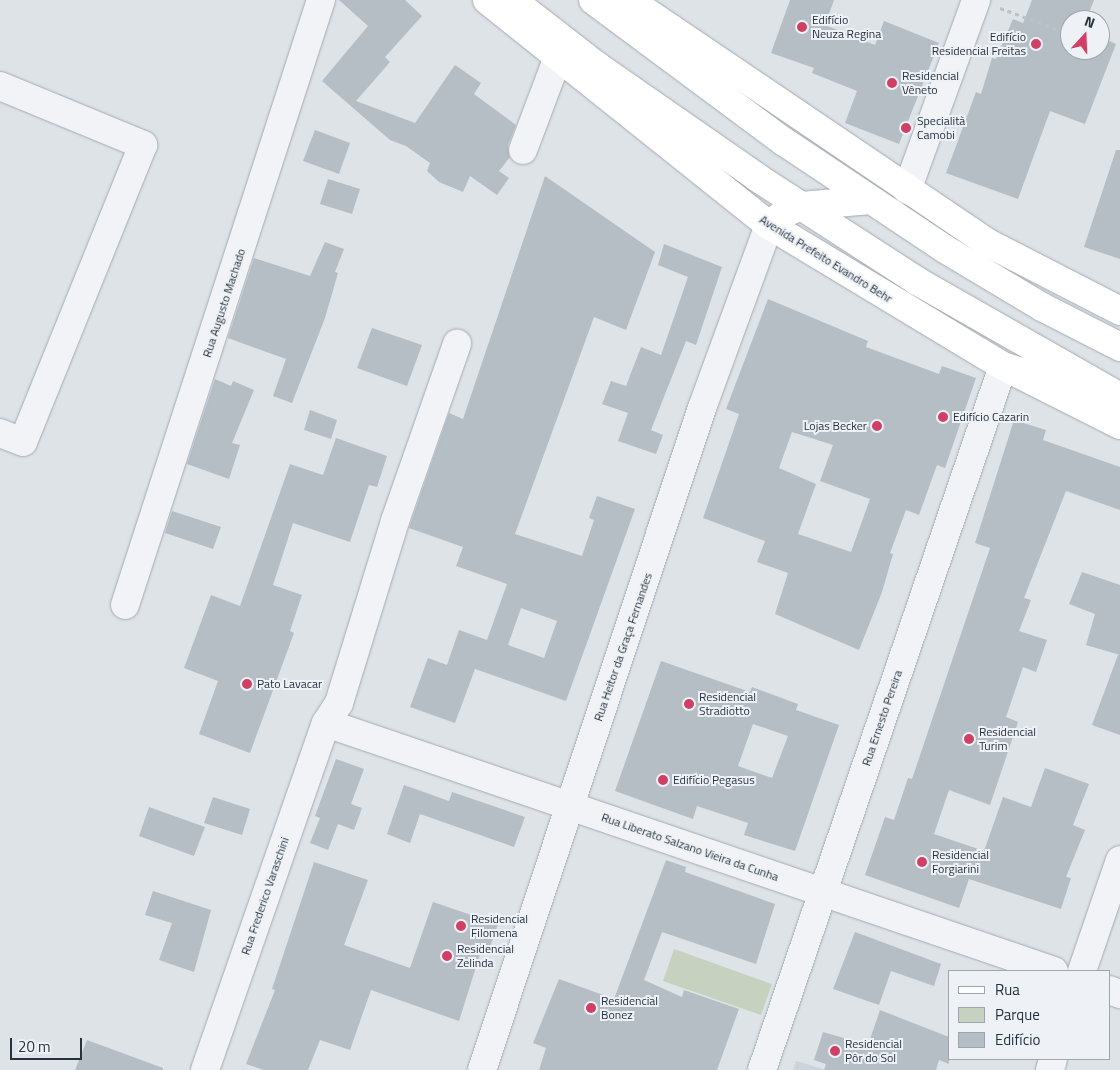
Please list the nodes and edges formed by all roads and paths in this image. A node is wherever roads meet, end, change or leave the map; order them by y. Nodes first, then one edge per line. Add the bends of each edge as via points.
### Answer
1 (321, 0) edge
2 (487, 0) edge
3 (505, 0) edge
4 (512, 0) edge
5 (593, 0) edge
6 (629, 0) edge
7 (986, 3) edge
8 (1060, 30) edge
9 (558, 57) junction
10 (587, 80) junction
11 (0, 86) edge
12 (523, 150) dead end
13 (906, 190) junction
14 (871, 200) junction
15 (801, 206) junction
16 (769, 226) junction
17 (1042, 308) junction
18 (1120, 311) edge
19 (1120, 326) edge
20 (457, 344) dead end
21 (1120, 347) edge
22 (1003, 366) junction
23 (1120, 397) edge
24 (1120, 402) edge
25 (1120, 425) edge
26 (0, 433) edge
27 (125, 605) dead end
28 (326, 722) junction
29 (569, 806) junction
30 (1120, 860) edge
31 (822, 892) junction
32 (1051, 970) edge
33 (1082, 970) edge
34 (205, 1070) edge
35 (482, 1070) edge
36 (762, 1070) edge

1 - 27 street, Rua Augusto Machado
2 - 9 main road, Avenida Prefeito Evandro Behr
3 - 10 main road
4 - 15 main road via 597,66
5 - 14 main road via 783,141
6 - 13 main road
7 - 8 path
7 - 13 street
9 - 10 main road, Avenida Prefeito Evandro Behr
9 - 12 street
10 - 16 main road, Avenida Prefeito Evandro Behr
11 - 26 street via 143,145 23,442
13 - 18 main road via 986,242
14 - 15 main road
14 - 17 main road
15 - 16 main road via 783,214
15 - 23 main road via 917,282
16 - 22 main road, Avenida Prefeito Evandro Behr
16 - 29 street, Rua Heitor da Graça Fernandes via 702,408
17 - 19 main road
17 - 21 main road
20 - 28 street, Rua Frederico Varaschini via 395,521 338,703
22 - 24 main road
22 - 25 main road, Avenida Prefeito Evandro Behr
22 - 31 street, Rua Ernesto Pereira
28 - 29 street, Rua Liberato Salzano Vieira da Cunha
28 - 34 street, Rua Frederico Varaschini
29 - 31 street, Rua Liberato Salzano Vieira da Cunha
29 - 35 street, Rua Heitor da Graça Fernandes
30 - 33 street
31 - 32 street, Rua Liberato Salzano Vieira da Cunha
31 - 36 street, Rua Ernesto Pereira

